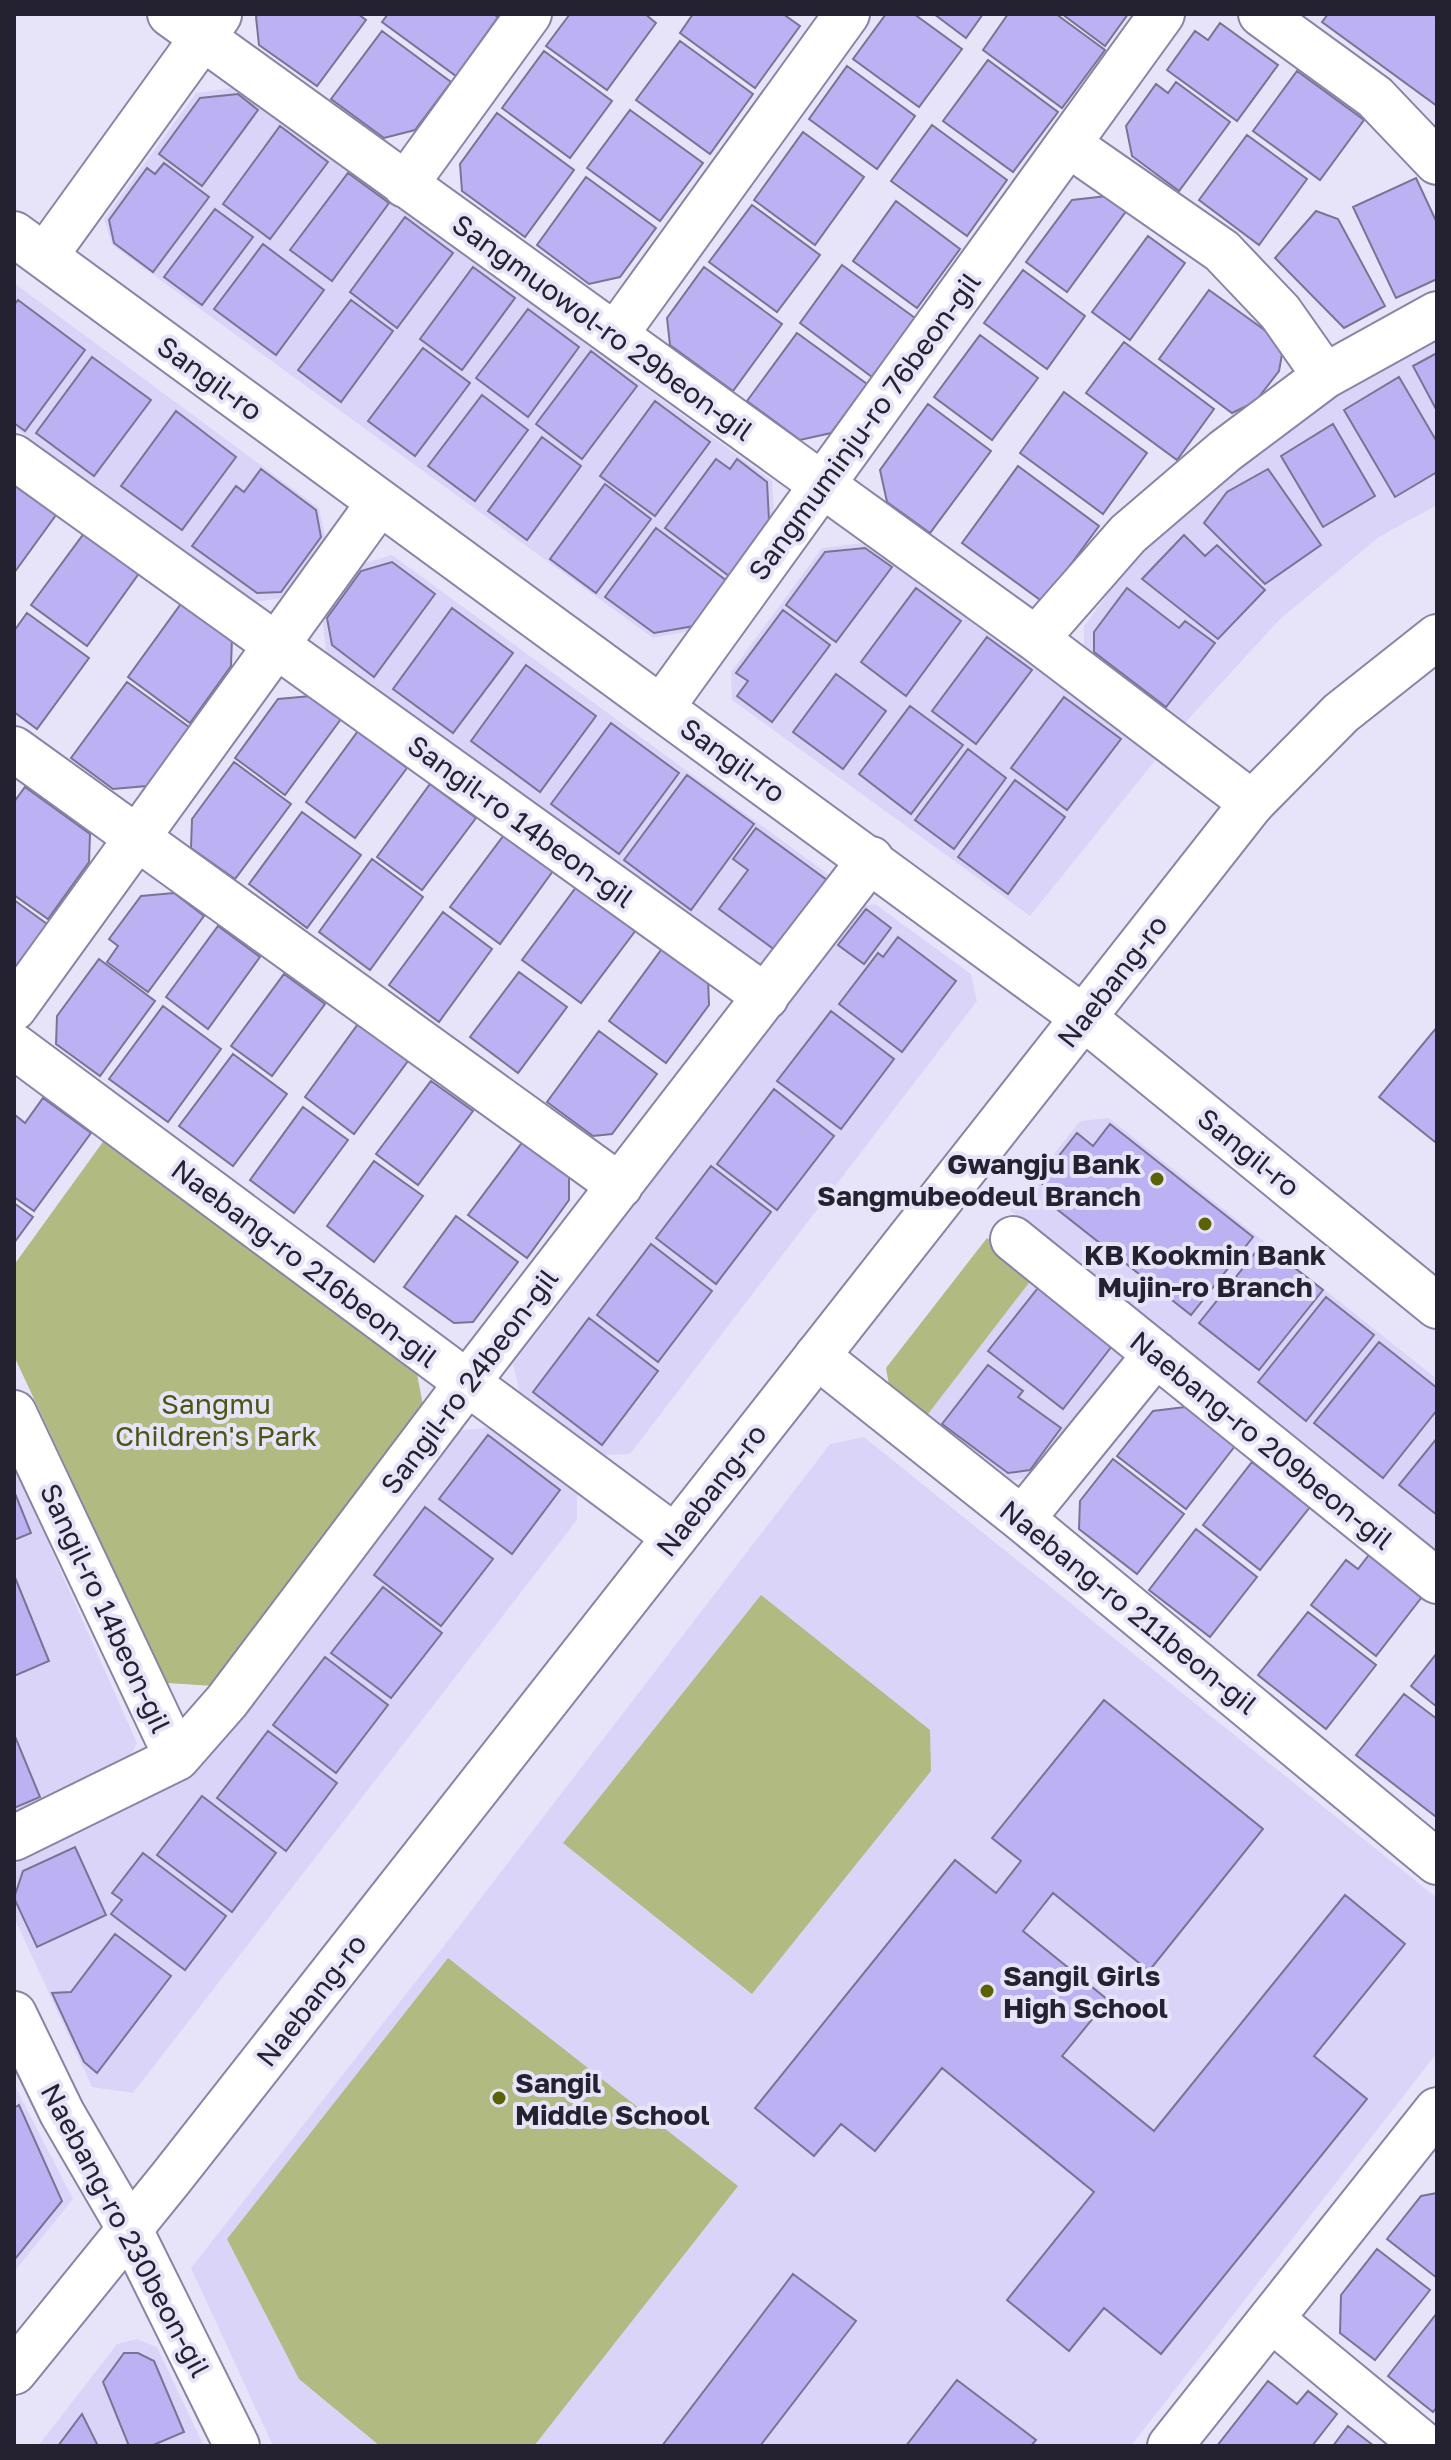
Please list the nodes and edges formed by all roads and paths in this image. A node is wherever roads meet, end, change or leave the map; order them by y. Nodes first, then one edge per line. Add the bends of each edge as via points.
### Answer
1 (529, 14) edge
2 (847, 14) edge
3 (1162, 14) edge
4 (1261, 14) edge
5 (198, 22) edge
6 (1068, 144) junction
7 (1437, 162) edge
8 (405, 185) junction
9 (30, 245) edge
10 (1437, 314) edge
11 (615, 335) junction
12 (1325, 376) junction
13 (14, 457) edge
14 (822, 484) junction
15 (379, 503) junction
16 (1437, 637) edge
17 (1036, 639) junction
18 (276, 646) junction
19 (661, 708) junction
20 (14, 749) edge
21 (1252, 803) junction
22 (137, 839) junction
23 (871, 859) junction
24 (766, 997) junction
25 (14, 1008) edge
26 (1084, 1018) junction
27 (14, 1046) edge
28 (620, 1186) junction
29 (1013, 1239) dead end
30 (1437, 1306) edge
31 (1156, 1354) junction
32 (817, 1356) junction
33 (467, 1383) junction
34 (14, 1413) edge
35 (1022, 1519) junction
36 (675, 1537) junction
37 (1437, 1581) edge
38 (177, 1758) junction
39 (14, 1838) edge
40 (1437, 1862) edge
41 (14, 2014) edge
42 (1433, 2124) edge
43 (129, 2228) junction
44 (1271, 2319) junction
45 (14, 2372) edge
46 (237, 2446) edge
47 (1170, 2446) edge
48 (1425, 2446) edge

1 - 8 street
2 - 11 street
3 - 6 street, Sangmuminju-ro 76beon-gil
4 - 7 street via 1375,97
5 - 8 street, Sangmuowol-ro 29beon-gil
5 - 9 street
6 - 12 street via 1222,251 1280,312
6 - 14 street, Sangmuminju-ro 76beon-gil
8 - 11 street, Sangmuowol-ro 29beon-gil
9 - 15 street, Sangil-ro
10 - 12 street
11 - 14 street, Sangmuowol-ro 29beon-gil
12 - 17 street via 1225,451 1128,534
13 - 18 street, Sangil-ro 14beon-gil
14 - 17 street, Sangmuowol-ro 29beon-gil
14 - 19 street, Sangmuminju-ro 76beon-gil
15 - 18 street
15 - 19 street, Sangil-ro
16 - 21 street, Naebang-ro via 1341,713
17 - 21 street, Sangmuowol-ro 29beon-gil
18 - 22 street
18 - 24 street, Sangil-ro 14beon-gil
19 - 23 street, Sangil-ro
20 - 22 street
21 - 26 street, Naebang-ro
22 - 25 street
22 - 28 street
23 - 24 street, Sangil-ro 24beon-gil
23 - 26 street, Sangil-ro
24 - 28 street, Sangil-ro 24beon-gil
26 - 30 street, Sangil-ro
26 - 32 street, Naebang-ro
27 - 33 street, Naebang-ro 216beon-gil
28 - 33 street, Sangil-ro 24beon-gil
29 - 31 street, Naebang-ro 209beon-gil
31 - 35 street
31 - 37 street, Naebang-ro 209beon-gil
32 - 35 street, Naebang-ro 211beon-gil
32 - 36 street, Naebang-ro
33 - 36 street, Naebang-ro 216beon-gil
33 - 38 street, Sangil-ro 24beon-gil via 227,1701
34 - 38 street, Sangil-ro 14beon-gil
35 - 40 street, Naebang-ro 211beon-gil
36 - 43 street, Naebang-ro
38 - 39 street, Sangil-ro 24beon-gil
41 - 43 street, Naebang-ro 230beon-gil via 62,2113
42 - 44 street
43 - 45 street, Naebang-ro
43 - 46 street, Naebang-ro 230beon-gil
44 - 47 street
44 - 48 street

